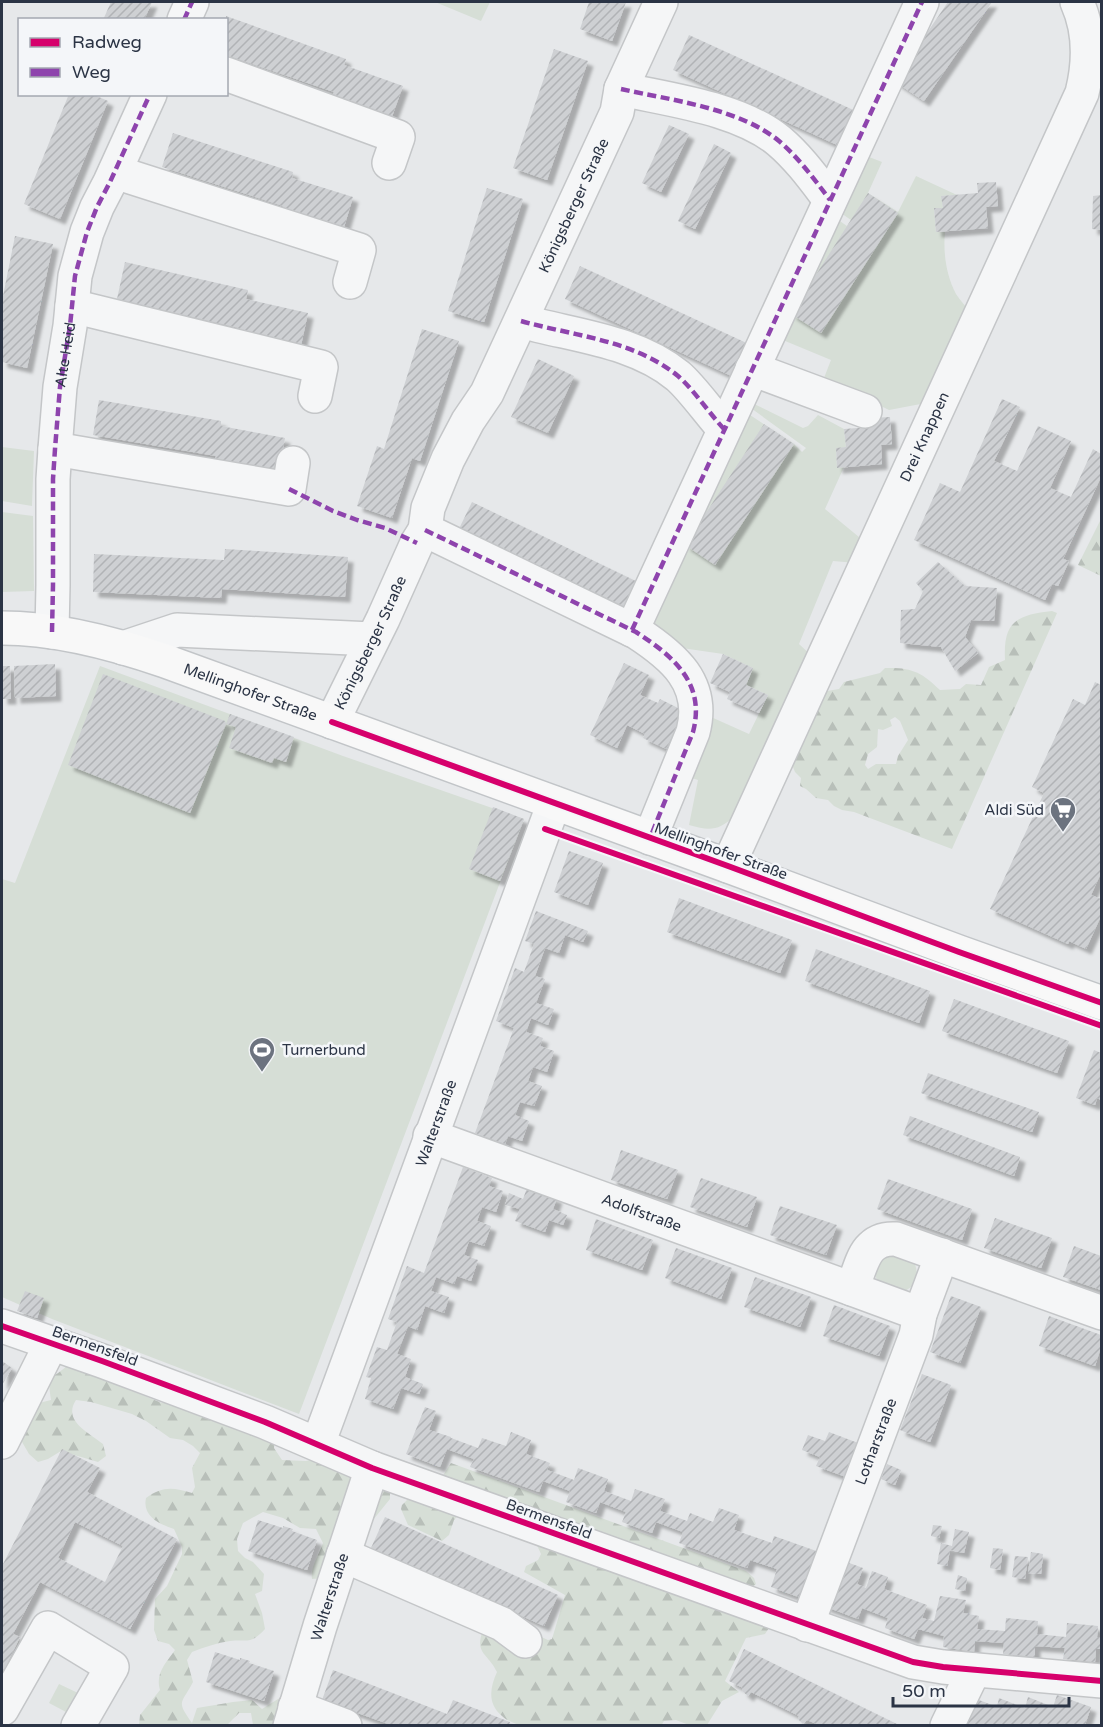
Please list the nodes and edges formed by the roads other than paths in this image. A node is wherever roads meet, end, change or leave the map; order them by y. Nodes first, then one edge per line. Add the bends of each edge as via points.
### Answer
1 (192, 2) edge
2 (661, 2) edge
3 (922, 2) edge
4 (1077, 2) edge
5 (185, 18) edge
6 (228, 75) edge
7 (621, 89) junction
8 (149, 96) edge
9 (389, 163) dead end
10 (115, 172) junction
11 (830, 200) junction
12 (350, 282) dead end
13 (72, 306) junction
14 (521, 321) junction
15 (752, 369) junction
16 (315, 396) dead end
17 (865, 411) dead end
18 (724, 429) junction
19 (55, 448) junction
20 (293, 463) dead end
21 (425, 530) junction
22 (2, 628) edge
23 (632, 630) junction
24 (52, 632) junction
25 (372, 639) junction
26 (123, 648) junction
27 (332, 722) junction
28 (554, 803) junction
29 (650, 838) junction
30 (728, 866) junction
31 (1101, 1002) edge
32 (430, 1136) junction
33 (942, 1255) junction
34 (852, 1289) junction
35 (1101, 1313) edge
36 (920, 1314) junction
37 (2, 1326) edge
38 (51, 1344) junction
39 (2, 1442) edge
40 (318, 1444) junction
41 (372, 1468) junction
42 (343, 1555) junction
43 (807, 1625) junction
44 (525, 1641) dead end
45 (974, 1670) junction
46 (1101, 1681) edge
47 (2, 1709) edge
48 (292, 1716) edge
49 (78, 1725) edge
50 (345, 1725) edge
51 (947, 1725) edge

1 - 5 street
2 - 7 street, Königsberger Straße
3 - 11 street
4 - 30 street, Drei Knappen via 1088,44 1082,93
6 - 9 street via 398,137
7 - 11 street via 719,111 770,134 804,165
7 - 14 street, Königsberger Straße via 617,112
8 - 10 street, Alte Heid
10 - 12 street via 359,250
10 - 13 street, Alte Heid via 87,232 75,276
11 - 15 street
13 - 16 street via 321,367
13 - 19 street, Alte Heid
14 - 18 street via 613,343 653,360 679,377
14 - 21 street, Königsberger Straße via 487,393 448,459 428,508
15 - 17 street
15 - 18 street
18 - 23 street
19 - 20 street via 289,489
19 - 24 street, Alte Heid
21 - 23 street
21 - 25 street, Königsberger Straße
22 - 24 main road, Mellinghofer Straße
23 - 29 street via 661,648 680,667 697,708 693,732
24 - 26 main road, Mellinghofer Straße
25 - 26 street via 177,630
25 - 27 street, Königsberger Straße
26 - 27 main road, Mellinghofer Straße
27 - 28 main road, Mellinghofer Straße
28 - 29 main road, Mellinghofer Straße
28 - 32 street, Walterstraße
29 - 30 main road, Mellinghofer Straße
30 - 31 main road, Mellinghofer Straße
32 - 34 street, Adolfstraße
32 - 40 street, Walterstraße
33 - 34 street via 903,1241 882,1239 867,1250
33 - 35 street
33 - 36 street, Lotharstraße
34 - 36 street, Adolfstraße
36 - 43 street, Lotharstraße via 916,1335
37 - 38 street, Bermensfeld
38 - 39 street
38 - 40 street, Bermensfeld
40 - 41 street, Bermensfeld
41 - 42 street, Walterstraße
41 - 43 street, Bermensfeld
42 - 44 street via 502,1624
42 - 48 street, Walterstraße
43 - 45 street, Bermensfeld via 913,1662
45 - 46 street, Bermensfeld
45 - 51 street
47 - 49 street via 48,1628 112,1667
48 - 50 street

